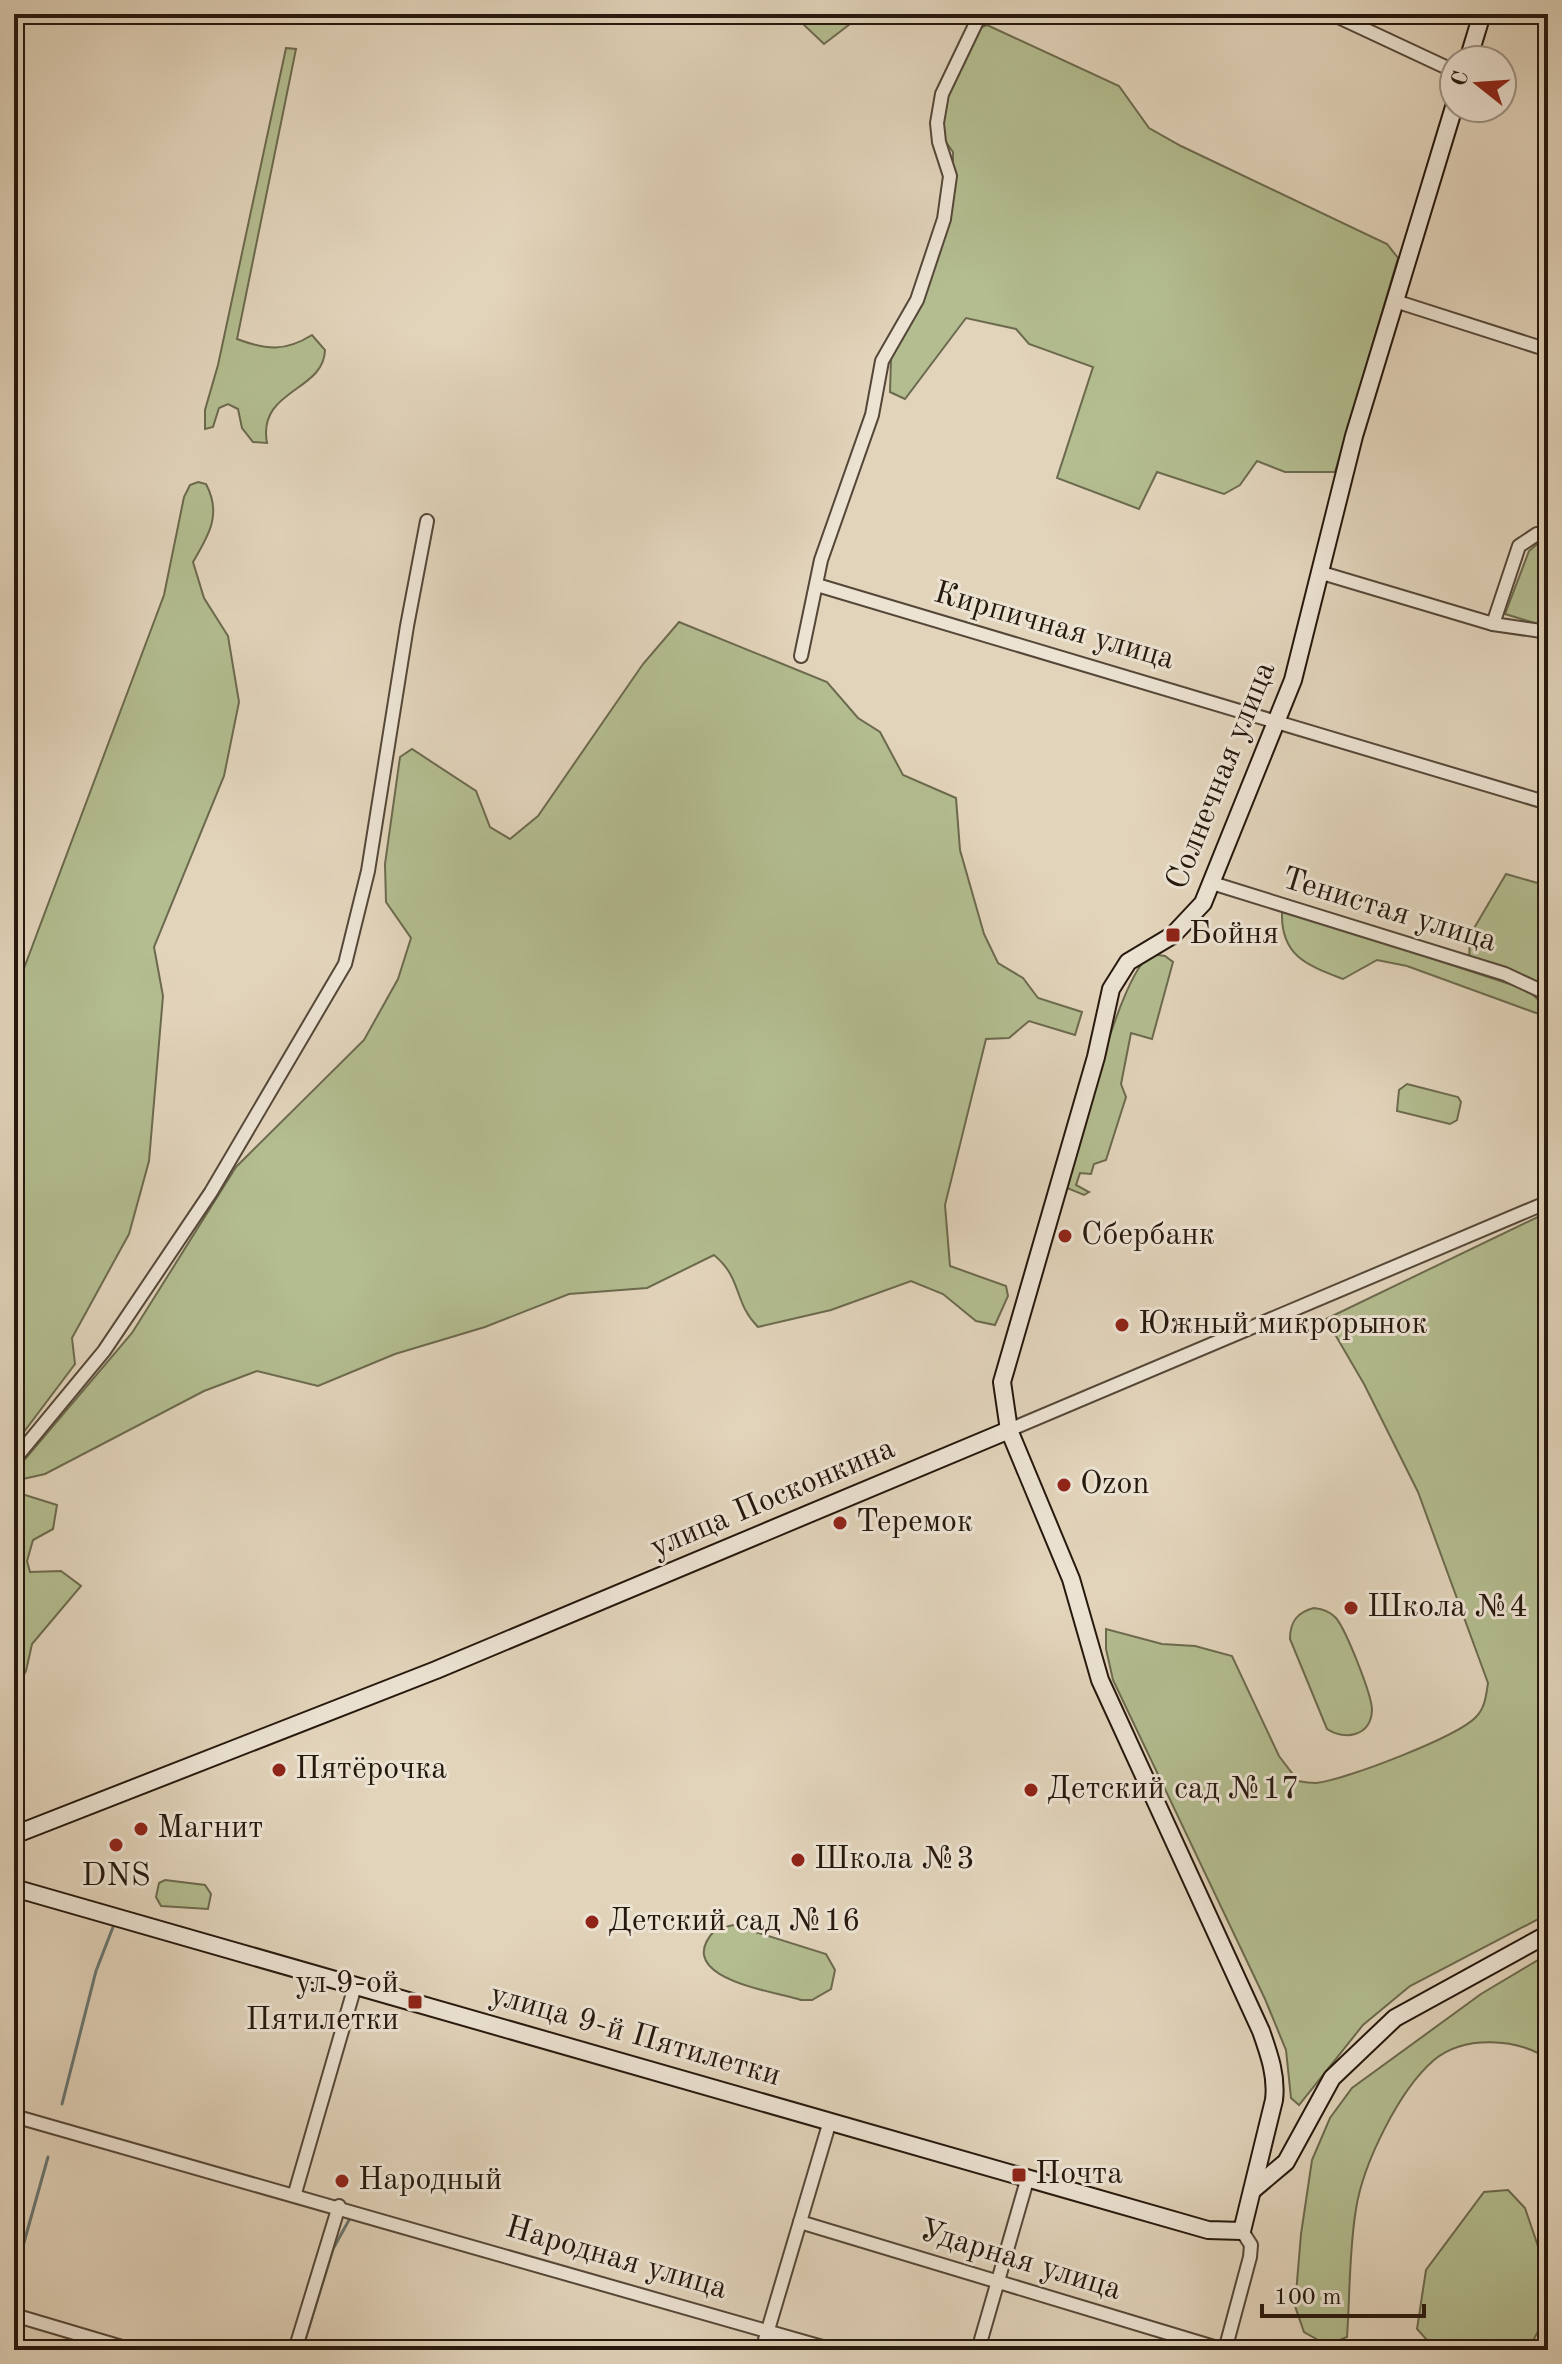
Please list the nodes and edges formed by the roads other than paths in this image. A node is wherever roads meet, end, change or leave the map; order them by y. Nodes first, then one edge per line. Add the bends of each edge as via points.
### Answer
1 (990, 14) edge
2 (1332, 14) edge
3 (1482, 14) edge
4 (1473, 44) edge
5 (1438, 64) edge
6 (1449, 124) edge
7 (1395, 301) junction
8 (1548, 350) edge
9 (427, 521) dead end
10 (1548, 533) edge
11 (1322, 573) junction
12 (817, 585) junction
13 (1493, 624) junction
14 (1548, 632) edge
15 (801, 656) dead end
16 (1275, 724) junction
17 (1548, 803) edge
18 (1212, 883) junction
19 (1548, 994) edge
20 (1548, 1202) edge
21 (1009, 1430) junction
22 (14, 1460) edge
23 (14, 1835) edge
24 (14, 1888) edge
25 (1548, 1934) edge
26 (355, 1986) junction
27 (14, 2116) edge
28 (830, 2121) junction
29 (1028, 2177) junction
30 (1254, 2189) junction
31 (295, 2193) junction
32 (339, 2206) junction
33 (800, 2222) junction
34 (1242, 2231) junction
35 (996, 2281) junction
36 (14, 2315) edge
37 (767, 2330) junction
38 (132, 2350) edge
39 (295, 2350) edge
40 (762, 2350) edge
41 (833, 2350) edge
42 (978, 2350) edge
43 (1225, 2350) edge

1 - 12 street via 977,21 942,94 938,132 950,176 944,219 917,300 882,361 872,415
2 - 5 street
3 - 4 street
6 - 7 street, Солнечная улица
7 - 8 street
7 - 11 street, Солнечная улица via 1354,436
9 - 22 street via 368,871 345,964 211,1192 104,1351
10 - 13 street via 1519,546
11 - 13 street
11 - 16 street, Солнечная улица via 1298,666
12 - 15 street
12 - 16 street, Кирпичная улица via 1211,700
13 - 14 street
16 - 17 street, Кирпичная улица
16 - 18 street, Солнечная улица
18 - 19 street, Тенистая улица via 1505,974
18 - 21 street, Солнечная улица via 1196,914 1173,935 1134,956 1111,989 1004,1371
20 - 21 street, улица Посконкина
21 - 23 street, улица Посконкина via 436,1670
21 - 30 street, Солнечная улица via 1076,1594 1100,1680 1261,2031 1276,2088
24 - 26 street, улица 9-й Пятилетки
25 - 30 street via 1395,2018 1332,2078 1286,2162
26 - 28 street, улица 9-й Пятилетки
26 - 31 street
27 - 31 street, Народная улица
28 - 29 street, улица 9-й Пятилетки
28 - 33 street
29 - 34 street, улица 9-й Пятилетки via 1208,2230
29 - 35 street
30 - 34 street, Солнечная улица
31 - 32 street, Народная улица
32 - 37 street, Народная улица
32 - 39 street
33 - 35 street, Ударная улица
33 - 37 street
34 - 43 street via 1251,2245 1250,2257
35 - 42 street
35 - 43 street, Ударная улица
36 - 38 street
37 - 40 street
37 - 41 street, Народная улица

